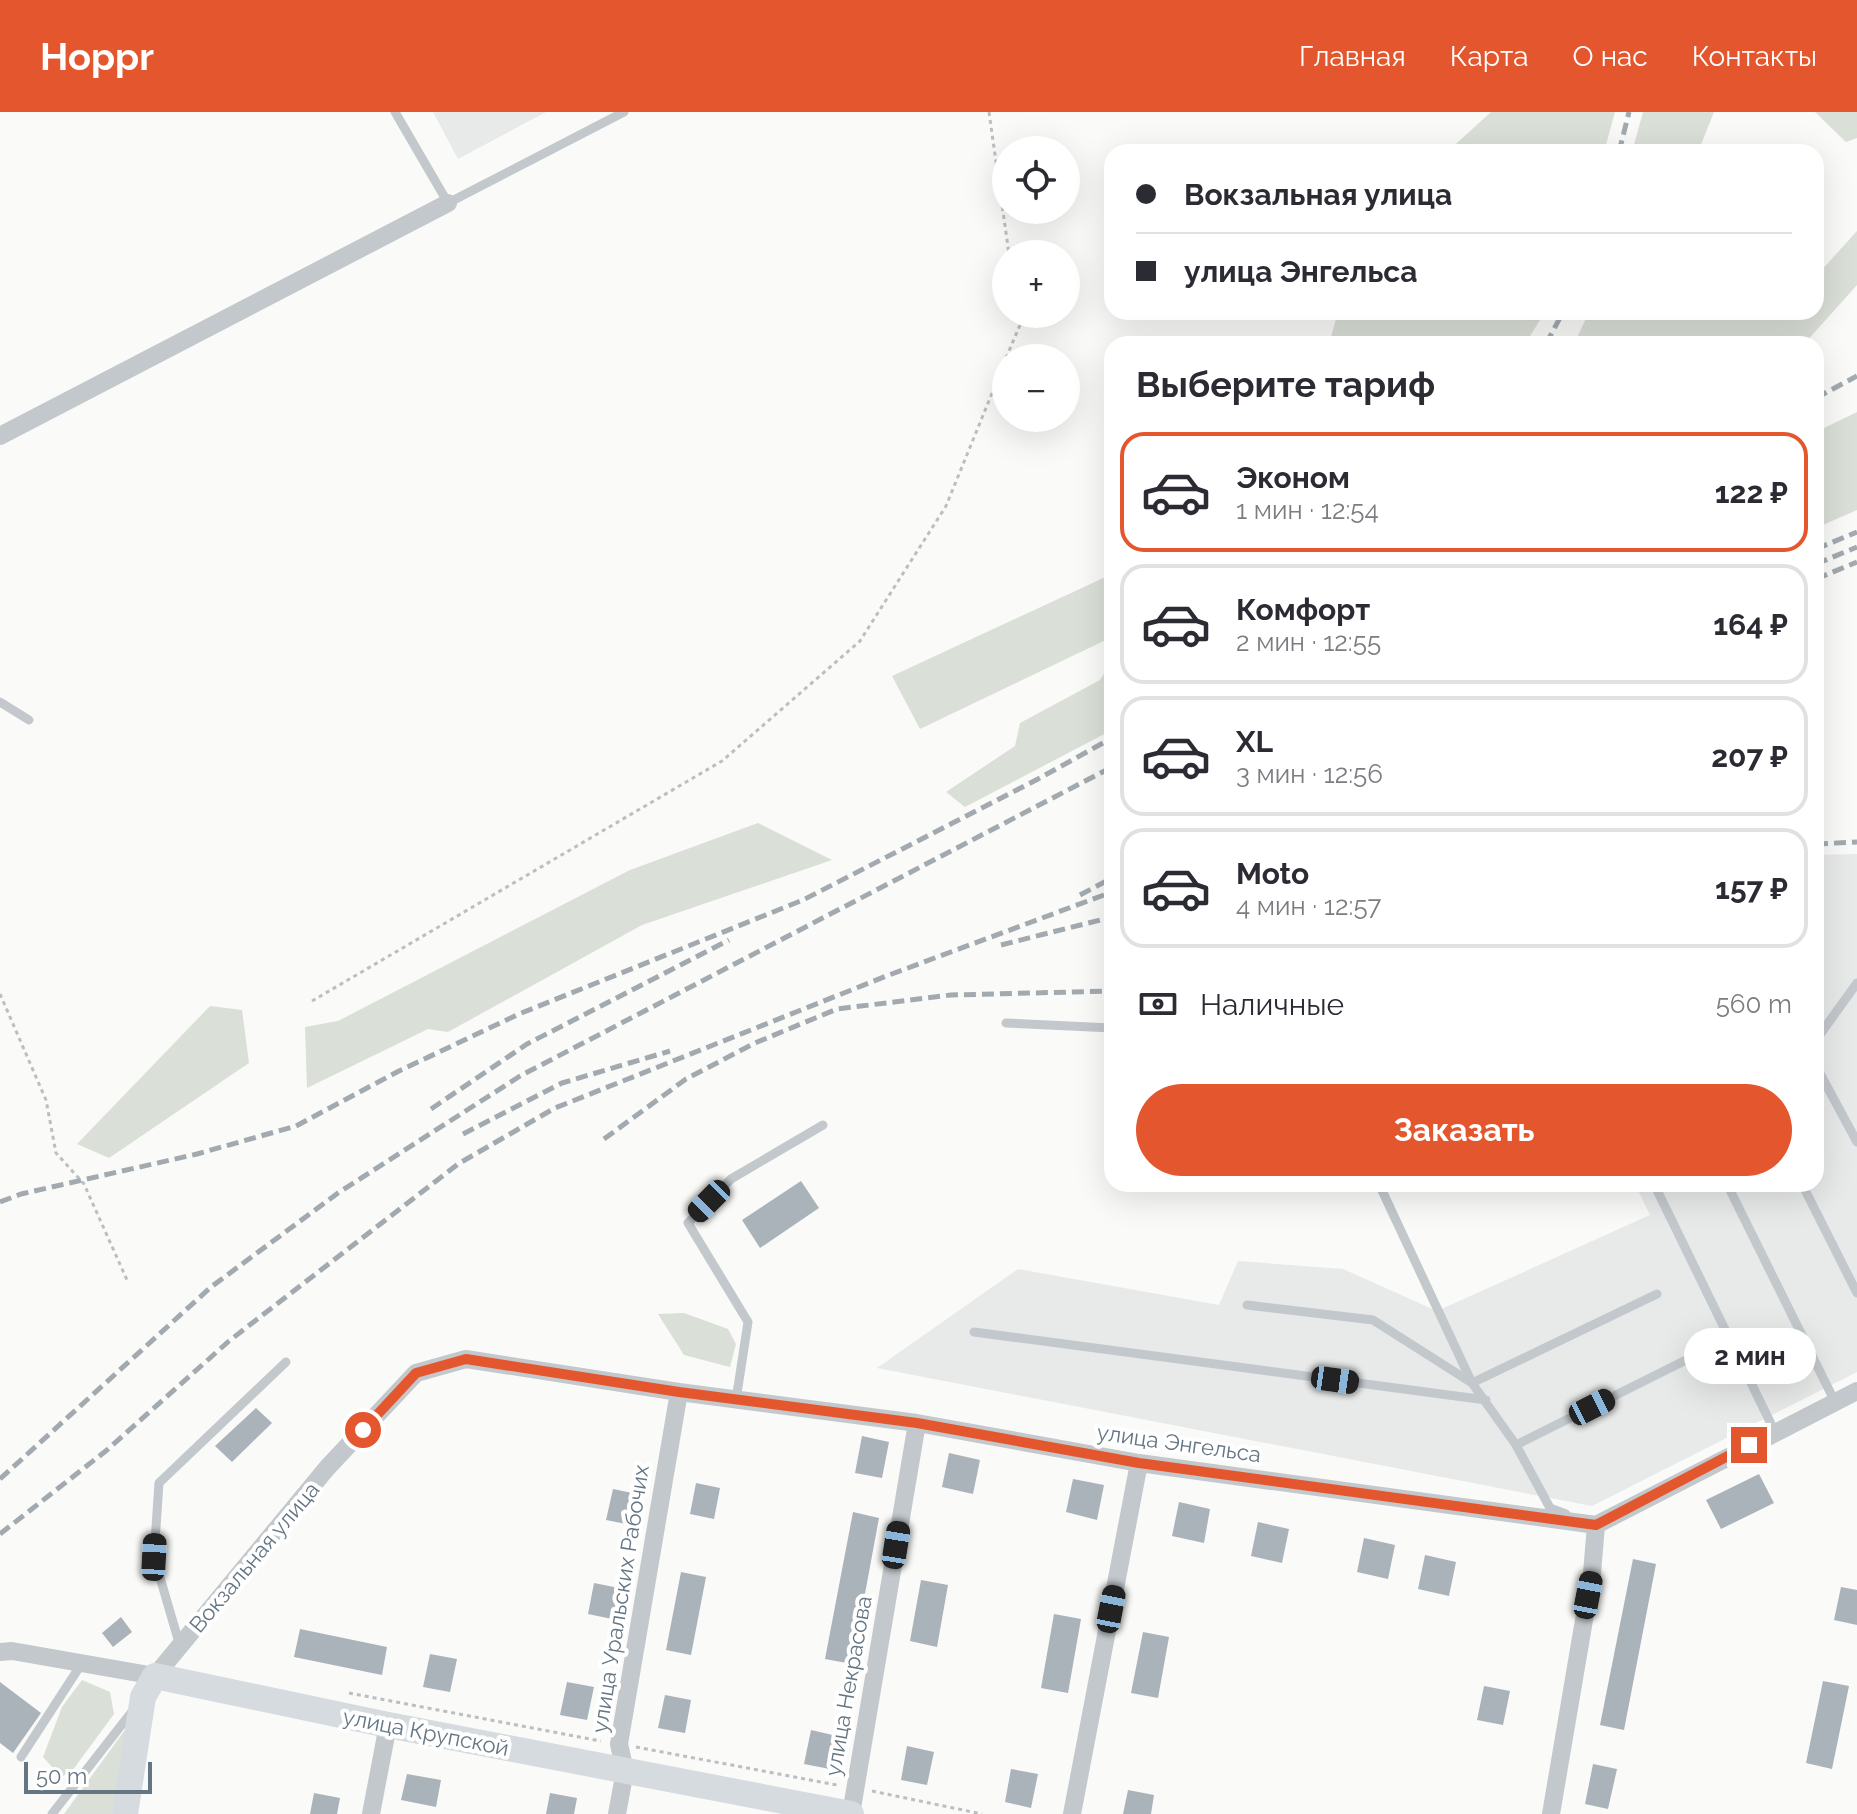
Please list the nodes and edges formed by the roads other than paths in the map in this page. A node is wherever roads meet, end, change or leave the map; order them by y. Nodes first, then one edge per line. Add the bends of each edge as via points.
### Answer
1 (395, 112) edge
2 (624, 112) edge
3 (448, 203) junction
4 (0, 436) edge
5 (0, 702) edge
6 (29, 720) dead end
7 (1857, 983) edge
8 (1006, 1023) dead end
9 (1104, 1028) edge
10 (1824, 1029) edge
11 (1824, 1081) edge
12 (823, 1125) dead end
13 (1857, 1142) edge
14 (1383, 1192) edge
15 (1658, 1192) edge
16 (1731, 1192) edge
17 (1806, 1192) edge
18 (1857, 1293) edge
19 (1657, 1294) dead end
20 (1247, 1305) dead end
21 (974, 1332) dead end
22 (1694, 1356) dead end
23 (466, 1359) joint
24 (286, 1362) dead end
25 (1472, 1383) junction
26 (1857, 1391) edge
27 (679, 1392) junction
28 (736, 1400) junction
29 (1486, 1400) junction
30 (1835, 1402) junction
31 (917, 1423) junction
32 (1775, 1432) junction
33 (1516, 1445) junction
34 (1139, 1463) junction
35 (1596, 1525) junction
36 (180, 1646) junction
37 (0, 1652) edge
38 (82, 1663) junction
39 (149, 1687) junction
40 (388, 1725) junction
41 (21, 1757) dead end
42 (625, 1771) junction
43 (853, 1805) edge
44 (52, 1814) edge
45 (125, 1814) edge
46 (371, 1814) edge
47 (617, 1814) edge
48 (1072, 1814) edge
49 (1551, 1814) edge

1 - 3 lane
2 - 3 lane
3 - 4 street
5 - 6 lane
7 - 10 lane
8 - 9 lane
11 - 13 lane
12 - 28 lane via 731,1179 688,1223 748,1322
14 - 25 lane
15 - 32 lane
16 - 30 lane
17 - 18 lane
19 - 25 lane
20 - 25 lane via 1373,1320
21 - 29 lane
22 - 33 lane
23 - 27 street, улица Энгельса
23 - 36 street, Вокзальная улица via 416,1373 327,1468
24 - 36 lane via 159,1483 154,1557
25 - 29 lane
26 - 30 street
27 - 28 street, улица Энгельса
27 - 42 street, улица Уральских Рабочих via 619,1744
28 - 31 street, улица Энгельса
29 - 33 lane
30 - 32 street
31 - 34 street, улица Энгельса
31 - 43 street, улица Некрасова
32 - 35 street
33 - 35 lane via 1550,1508
34 - 35 street, улица Энгельса
34 - 48 street
35 - 49 street
36 - 39 street, Вокзальная улица
37 - 38 street, улица Крупской
38 - 39 street, улица Крупской
38 - 41 lane
39 - 40 main road, улица Крупской
39 - 44 lane
39 - 45 main road
40 - 42 main road, улица Крупской
40 - 46 street
42 - 43 main road, улица Крупской
42 - 47 street, улица Уральских Рабочих

